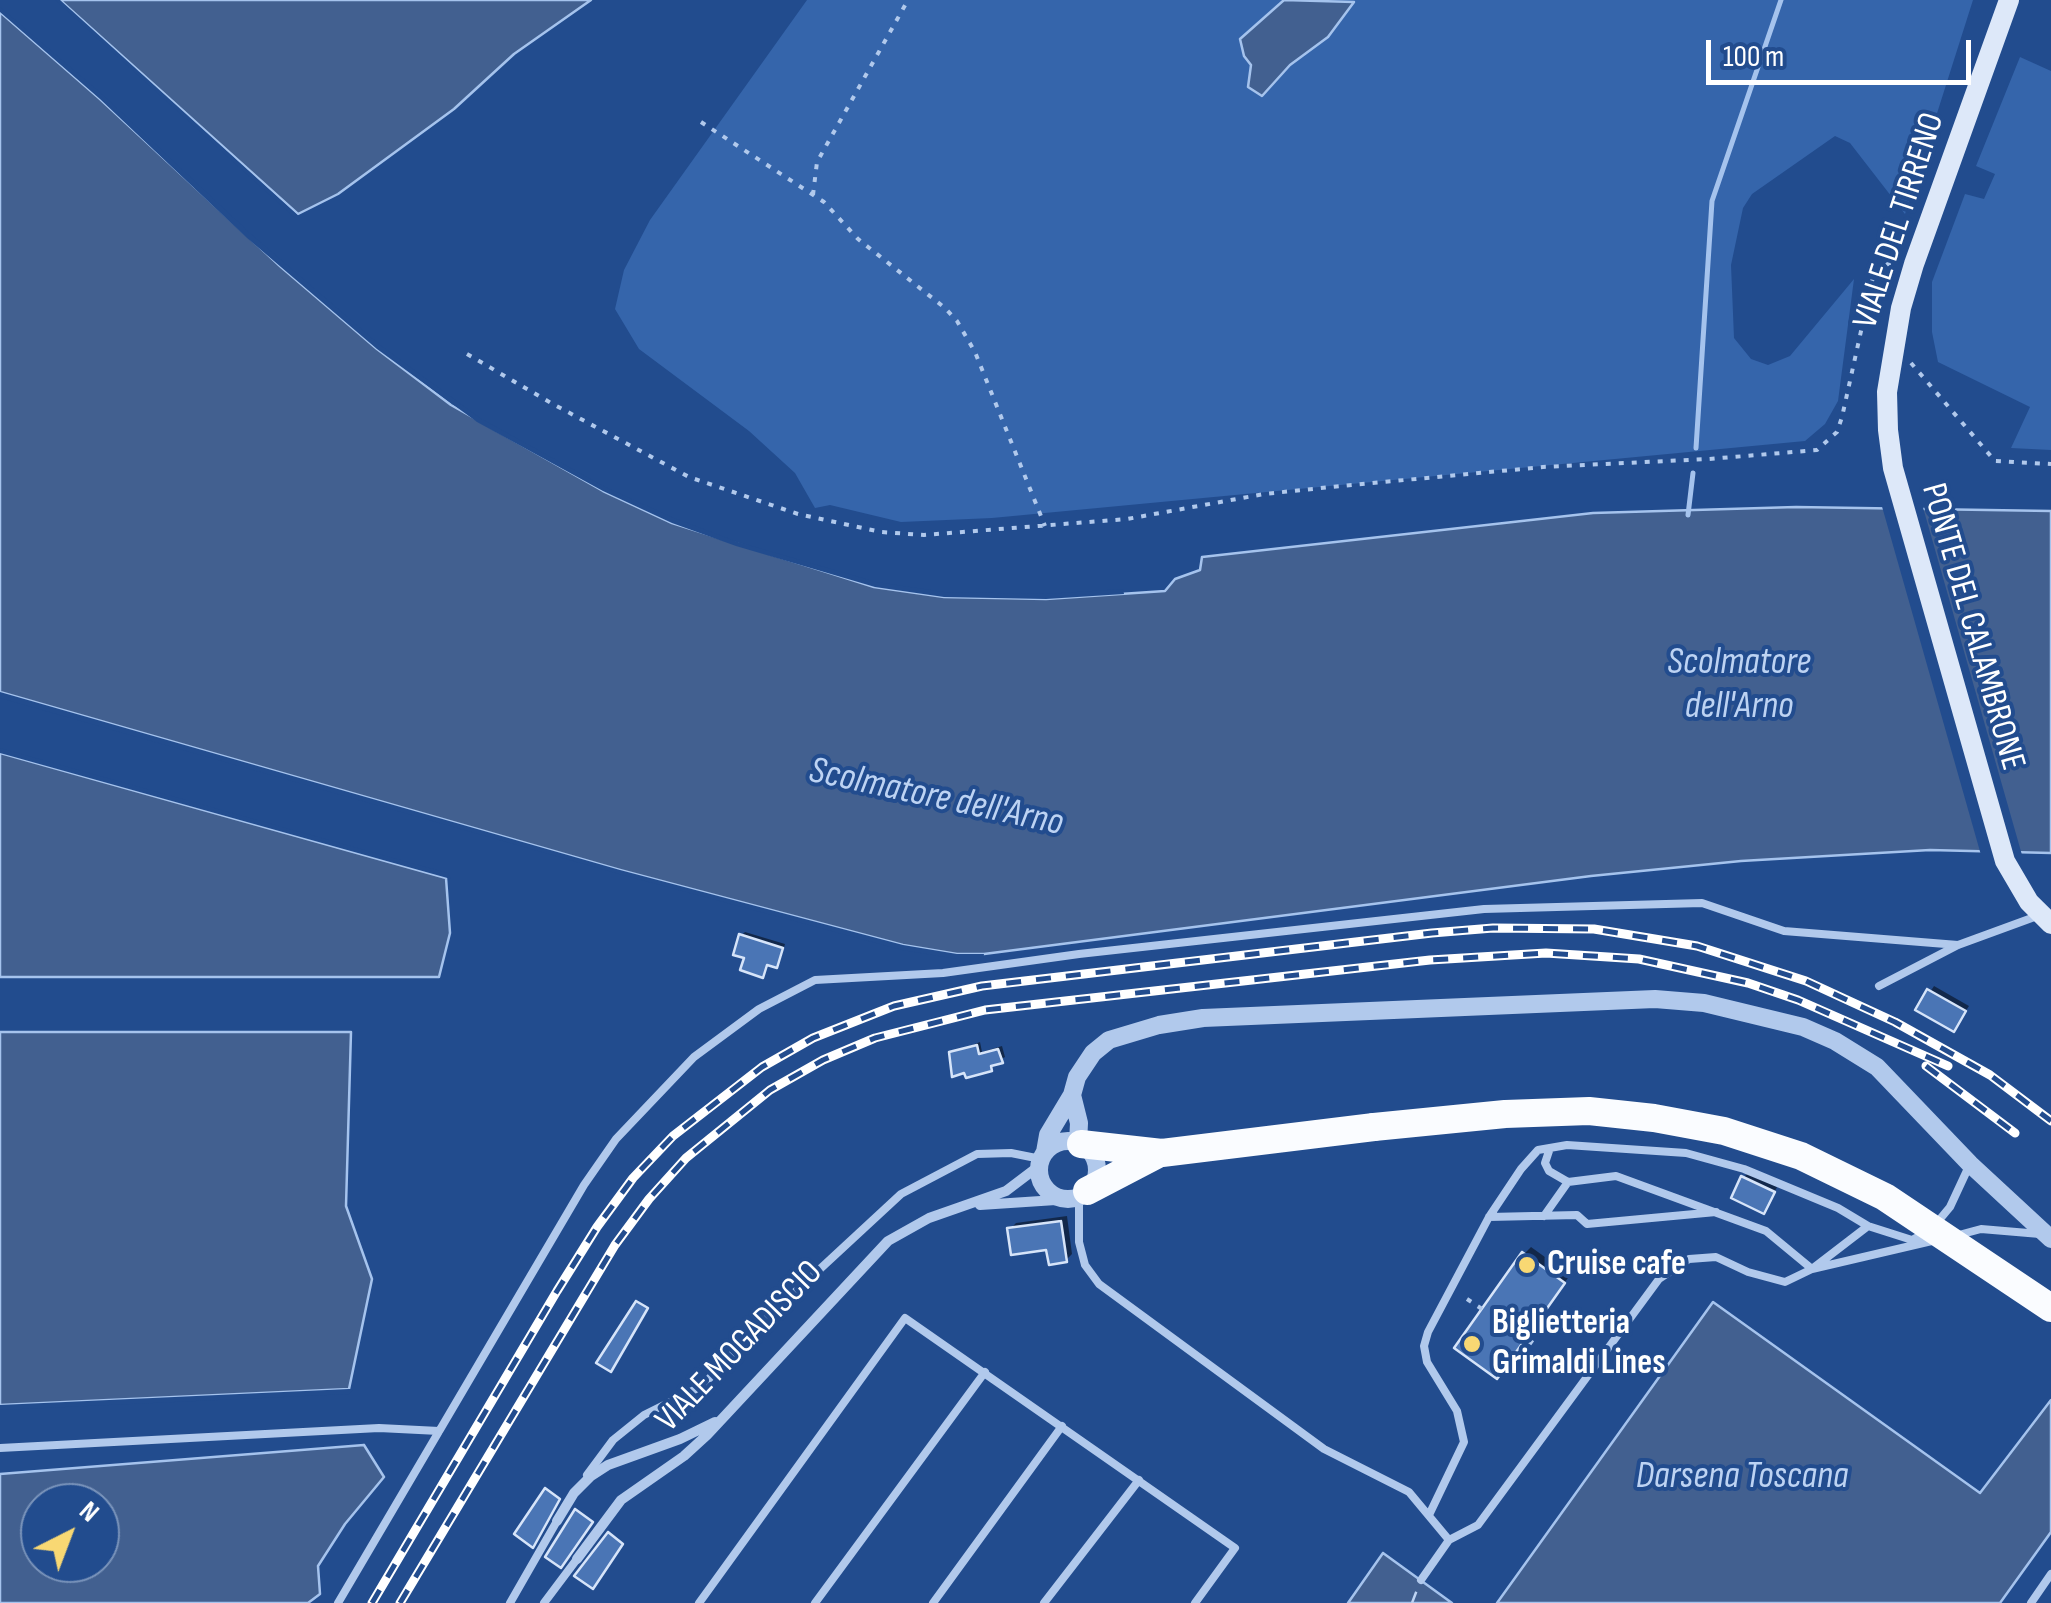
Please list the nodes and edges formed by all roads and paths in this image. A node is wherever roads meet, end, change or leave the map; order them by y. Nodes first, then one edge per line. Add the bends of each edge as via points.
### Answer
1 (908, 0) edge
2 (2009, 0) edge
3 (701, 122) dead end
4 (813, 195) junction
5 (1878, 270) dead end
6 (1893, 341) junction
7 (468, 354) dead end
8 (2051, 464) edge
9 (1893, 468) joint
10 (1045, 526) junction
11 (2046, 920) edge
12 (1958, 945) junction
13 (1880, 986) dead end
14 (1072, 1096) junction
15 (1079, 1144) junction
16 (1550, 1148) junction
17 (1162, 1153) junction
18 (1042, 1159) junction
19 (1970, 1164) junction
20 (1568, 1182) junction
21 (1079, 1195) junction
22 (969, 1206) junction
23 (1720, 1212) junction
24 (1489, 1216) junction
25 (1544, 1216) junction
26 (1868, 1226) junction
27 (2048, 1237) edge
28 (1812, 1269) junction
29 (1467, 1299) dead end
30 (2051, 1308) edge
31 (1482, 1309) dead end
32 (1562, 1321) dead end
33 (985, 1372) junction
34 (1526, 1373) dead end
35 (720, 1419) junction
36 (1062, 1426) junction
37 (438, 1431) junction
38 (0, 1448) edge
39 (1139, 1480) junction
40 (574, 1493) junction
41 (1429, 1516) junction
42 (557, 1521) joint
43 (1449, 1540) junction
44 (577, 1559) joint
45 (2051, 1574) edge
46 (1421, 1580) dead end
47 (338, 1603) edge
48 (510, 1603) edge
49 (544, 1603) edge
50 (699, 1603) edge
51 (815, 1603) edge
52 (934, 1603) edge
53 (1044, 1603) edge
54 (1195, 1603) edge
55 (2031, 1603) edge

1 - 4 path via 817,162
2 - 6 main road, VIALE DEL TIRRENO
3 - 4 path
4 - 10 path via 957,321
5 - 10 path via 1842,417 1817,450 1341,486
6 - 8 path via 1995,461
6 - 9 main road, VIALE DEL TIRRENO via 1886,392
7 - 10 path via 690,476 798,514 924,535
9 - 11 main road, PONTE DEL CALAMBRONE via 2005,861
11 - 12 lane
12 - 13 lane
12 - 37 lane via 1784,931 1702,903 1484,909 943,974 815,980 759,1009 694,1057 616,1139
14 - 15 street
14 - 18 street
14 - 19 street via 1085,1062 1100,1046 1159,1024 1655,999 1778,1019 1835,1041 1899,1086
15 - 17 highway
15 - 18 street, VIALE MOGADISCIO via 1060,1142
15 - 21 street via 1096,1166 1093,1184
16 - 20 lane via 1545,1164
16 - 24 lane via 1538,1150 1521,1168
16 - 26 lane via 1686,1153 1744,1169
17 - 21 highway
17 - 30 highway, bridge via 1506,1114 1589,1111 1654,1118 1724,1131 1822,1164 1885,1196
18 - 21 street via 1039,1174 1047,1190
18 - 22 street, VIALE MOGADISCIO via 1013,1187
18 - 40 lane via 977,1154 900,1194 702,1386 644,1415 614,1440
19 - 26 lane via 1930,1231 1912,1240
19 - 27 street
20 - 23 lane via 1616,1176
20 - 25 lane
21 - 22 street, VIALE MOGADISCIO
21 - 41 lane via 1079,1242 1100,1284 1324,1449 1409,1492
22 - 35 street, VIALE MOGADISCIO via 929,1218 888,1242
23 - 25 lane via 1587,1224 1578,1215
23 - 28 lane via 1766,1231
24 - 25 lane
24 - 41 lane via 1424,1346 1457,1412 1464,1442
26 - 28 lane
27 - 28 lane via 1981,1230
28 - 43 lane via 1785,1282 1716,1257 1689,1259 1658,1279 1478,1525
29 - 31 path
32 - 34 path via 1551,1313 1528,1341 1515,1365
33 - 36 lane
33 - 50 lane via 905,1318
33 - 51 lane
35 - 40 street via 608,1465
35 - 44 street, VIALE MOGADISCIO via 684,1456 621,1500
36 - 39 lane
36 - 52 lane
37 - 38 lane via 379,1428
37 - 47 lane
39 - 53 lane
39 - 54 lane via 1235,1548
40 - 42 street
41 - 43 lane
42 - 48 lane
43 - 46 lane
44 - 49 lane
45 - 55 lane

